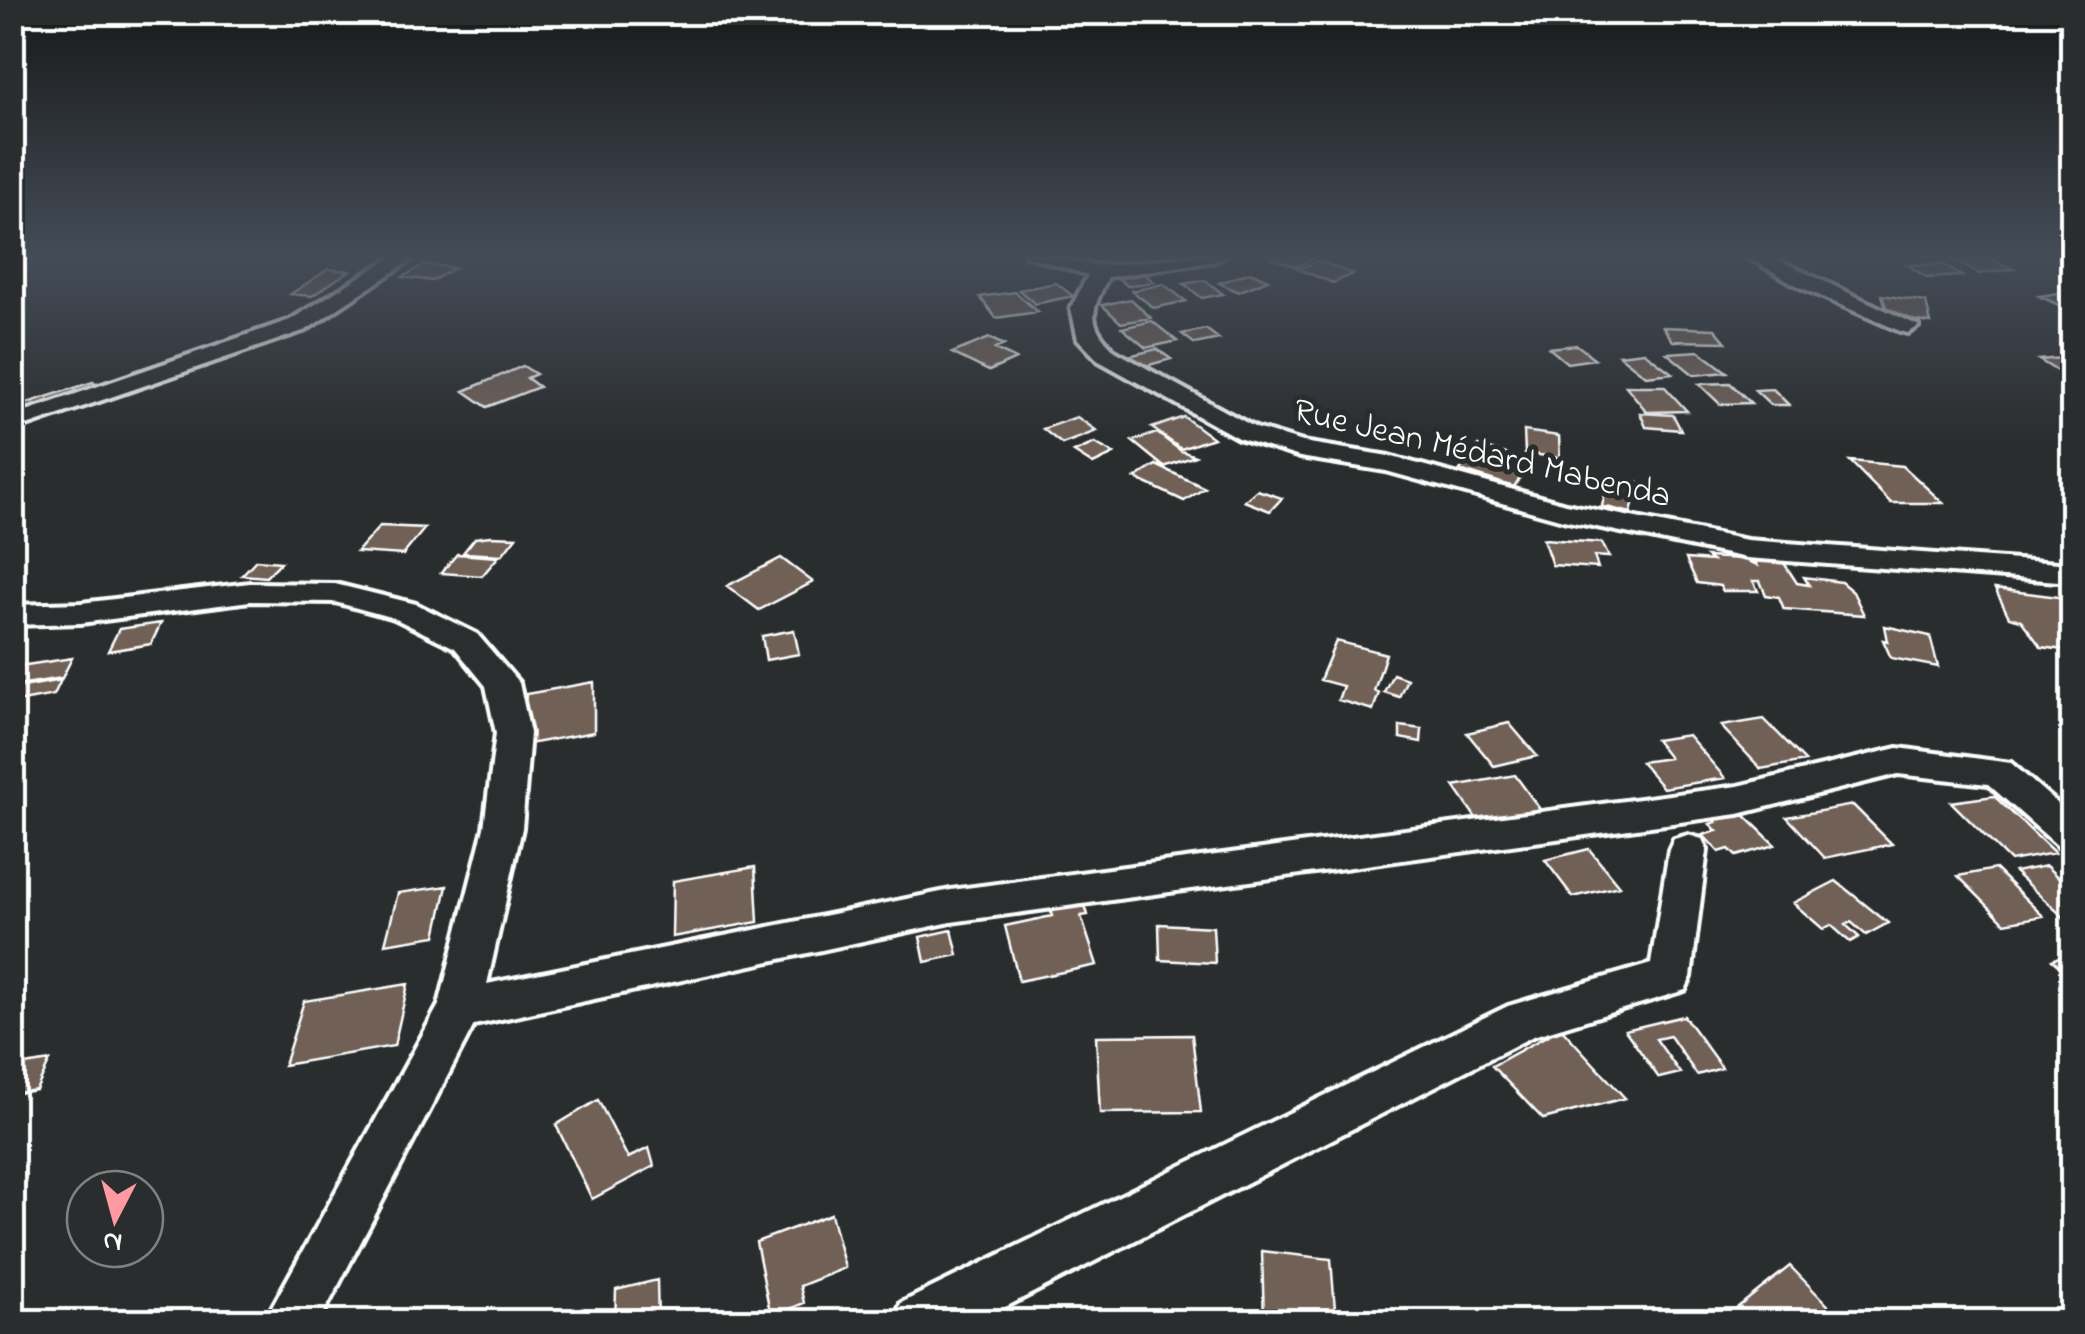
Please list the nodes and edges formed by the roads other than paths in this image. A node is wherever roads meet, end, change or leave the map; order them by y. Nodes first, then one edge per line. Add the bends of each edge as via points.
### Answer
1 (309, 317) edge
2 (1083, 317) edge
3 (1887, 317) edge
4 (1908, 326) dead end
5 (12, 424) edge
6 (2072, 573) edge
7 (12, 615) edge
8 (2072, 837) edge
9 (1688, 850) dead end
10 (460, 1009) junction
11 (290, 1322) edge
12 (920, 1322) edge

1 - 5 street
2 - 6 street, Rue Jean Médard Mabenda via 1086,334 1107,356 1246,434 1300,450 1389,464 1562,512 1747,549
3 - 4 street
7 - 10 street via 250,592 335,594 405,611 466,641 502,683 513,733 500,847
8 - 10 street via 1998,772 1898,761 1738,800 951,906
9 - 12 street via 1670,977 1523,1020
10 - 11 street

